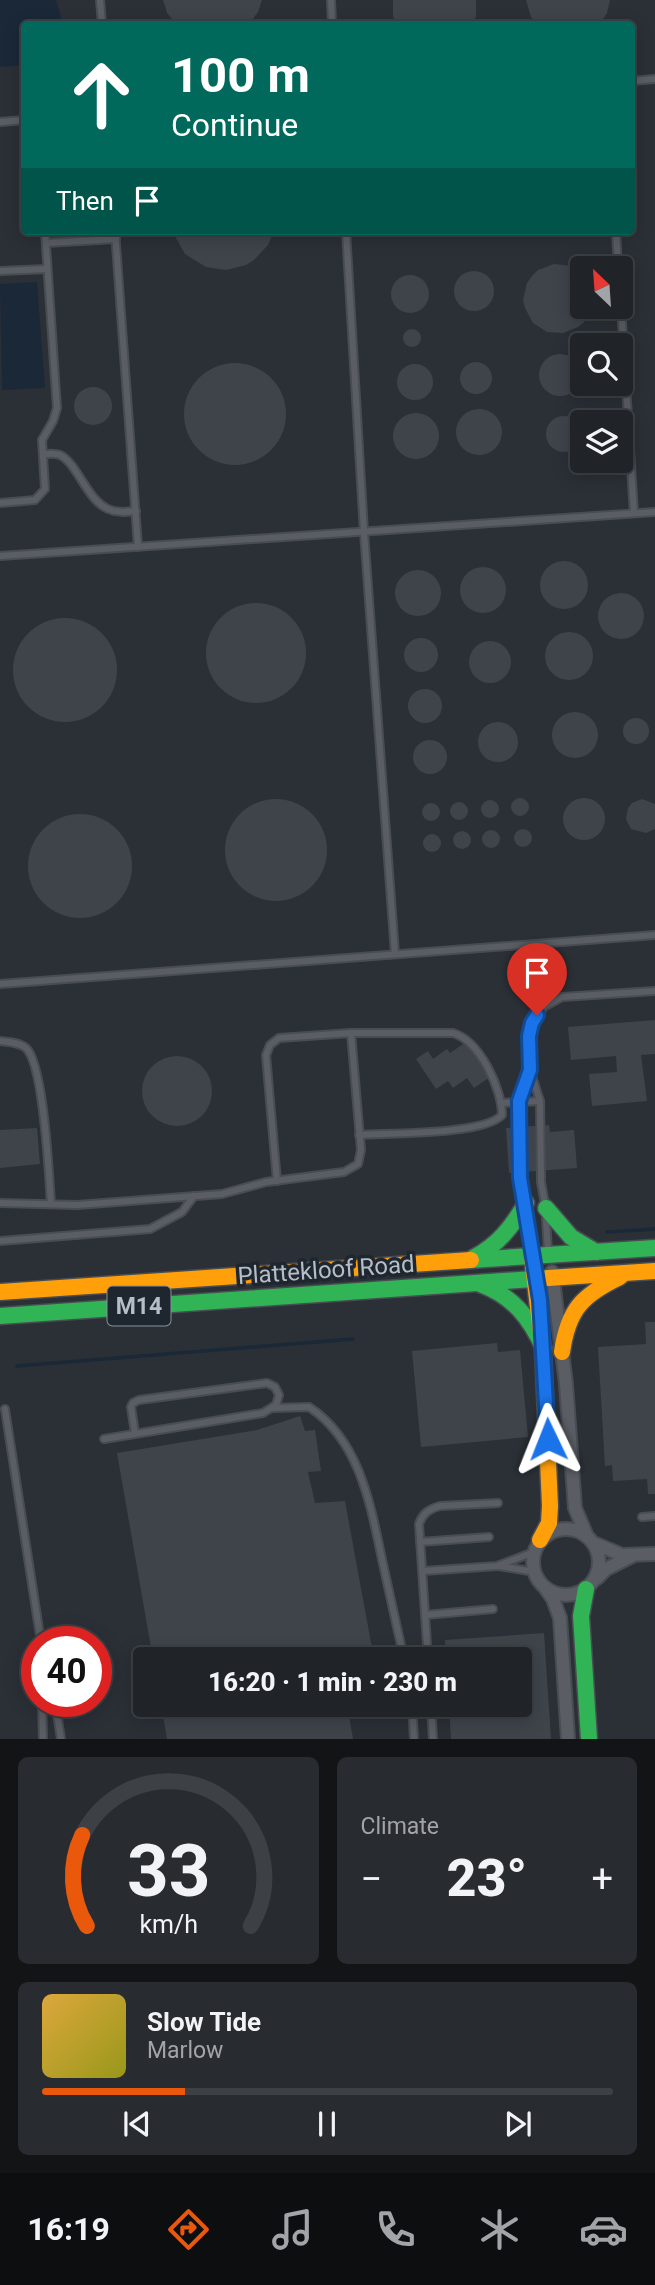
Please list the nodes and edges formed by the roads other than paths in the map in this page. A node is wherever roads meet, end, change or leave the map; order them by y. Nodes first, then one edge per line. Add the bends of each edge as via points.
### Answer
1 (100, 0) edge
2 (331, 0) edge
3 (102, 21) edge
4 (332, 21) edge
5 (655, 79) edge
6 (635, 81) edge
7 (21, 120) edge
8 (0, 122) edge
9 (45, 235) edge
10 (116, 235) edge
11 (346, 235) edge
12 (616, 235) edge
13 (116, 239) junction
14 (46, 243) junction
15 (617, 256) edge
16 (47, 269) junction
17 (0, 271) edge
18 (622, 319) edge
19 (44, 454) junction
20 (0, 503) edge
21 (136, 511) junction
22 (655, 512) edge
23 (634, 513) junction
24 (364, 532) junction
25 (138, 547) junction
26 (0, 556) edge
27 (655, 935) edge
28 (395, 954) junction
29 (0, 984) edge
30 (655, 991) edge
31 (351, 1033) junction
32 (0, 1041) edge
33 (530, 1070) junction
34 (519, 1101) junction
35 (540, 1101) junction
36 (501, 1103) junction
37 (359, 1135) junction
38 (277, 1181) junction
39 (194, 1196) junction
40 (0, 1203) edge
41 (526, 1203) junction
42 (51, 1204) junction
43 (546, 1208) junction
44 (0, 1241) edge
45 (655, 1248) edge
46 (596, 1252) junction
47 (540, 1256) junction
48 (461, 1262) junction
49 (655, 1271) edge
50 (632, 1272) junction
51 (553, 1277) junction
52 (536, 1278) junction
53 (474, 1283) junction
54 (0, 1292) edge
55 (0, 1316) edge
56 (544, 1349) junction
57 (562, 1352) junction
58 (271, 1408) junction
59 (5, 1409) dead end
60 (135, 1433) junction
61 (104, 1439) dead end
62 (498, 1503) dead end
63 (655, 1516) edge
64 (642, 1517) dead end
65 (586, 1534) junction
66 (489, 1537) dead end
67 (420, 1542) junction
68 (596, 1544) junction
69 (537, 1546) junction
70 (655, 1554) edge
71 (632, 1556) junction
72 (497, 1566) junction
73 (423, 1571) junction
74 (535, 1572) junction
75 (590, 1585) junction
76 (546, 1589) junction
77 (493, 1609) dead end
78 (425, 1615) junction
79 (39, 1626) edge
80 (401, 1647) edge
81 (427, 1647) edge
82 (42, 1717) edge
83 (58, 1717) edge
84 (413, 1717) edge
85 (432, 1717) edge
86 (43, 1739) edge
87 (61, 1739) edge
88 (414, 1739) edge
89 (433, 1739) edge
90 (568, 1739) edge
91 (589, 1739) edge

1 - 3 lane
2 - 4 lane
5 - 6 lane
7 - 8 lane
9 - 14 lane
10 - 13 lane
11 - 24 lane
12 - 15 lane
13 - 14 lane
13 - 21 lane
14 - 16 lane
16 - 17 lane
16 - 19 lane via 57,408 44,435
18 - 23 lane
19 - 20 lane via 44,489 39,497
19 - 21 lane via 64,458 104,508
21 - 25 lane
22 - 23 lane
23 - 24 lane
24 - 25 lane
24 - 28 lane
25 - 26 lane
27 - 28 lane
28 - 29 lane
30 - 33 lane via 552,1001 532,1023
31 - 36 lane via 458,1034 474,1047 495,1080
31 - 37 lane
31 - 38 lane via 279,1038 267,1049
32 - 42 lane via 26,1048 36,1068
33 - 34 lane
33 - 35 lane
34 - 35 lane
34 - 36 lane
34 - 41 lane via 520,1178
35 - 43 lane via 541,1182
36 - 37 lane via 500,1118 479,1126
37 - 38 lane via 360,1157 354,1168 334,1175
38 - 39 lane
39 - 42 lane
39 - 44 lane via 182,1212 150,1229
40 - 42 lane
41 - 47 lane
41 - 48 main road via 506,1236
43 - 46 main road via 567,1233
43 - 47 lane
45 - 46 main road, Plattekloof Road / M14
46 - 47 main road, Plattekloof Road / M14
47 - 48 main road, Plattekloof Road / M14
47 - 51 street
47 - 52 main road
48 - 54 main road, Plattekloof Road / M14
49 - 50 main road, Plattekloof Road / M14
50 - 51 main road, Plattekloof Road / M14
50 - 57 main road via 602,1286 579,1304 566,1326
51 - 52 main road, Plattekloof Road / M14
51 - 57 street
52 - 53 main road, Plattekloof Road / M14
52 - 56 main road
53 - 55 main road, Plattekloof Road / M14
53 - 56 main road via 514,1301
56 - 69 main road via 550,1516
57 - 65 street via 575,1508
58 - 60 lane
58 - 60 lane via 279,1395 267,1383 139,1399 131,1407
58 - 80 lane via 309,1407 336,1431 348,1451 368,1493
59 - 79 lane
60 - 61 lane
62 - 67 lane via 432,1508 421,1517
63 - 64 lane
65 - 68 street
65 - 69 street via 563,1528 551,1532
66 - 67 lane
67 - 73 lane
68 - 71 street
68 - 75 street via 600,1569
69 - 72 lane
69 - 74 street
70 - 71 street
71 - 75 street via 606,1569
72 - 73 lane
72 - 74 lane
73 - 78 lane
74 - 76 street
75 - 76 street via 572,1595
75 - 91 main road via 581,1616
76 - 90 street via 559,1618
77 - 78 lane
78 - 81 lane
82 - 86 lane
83 - 87 lane
84 - 88 lane
85 - 89 lane

